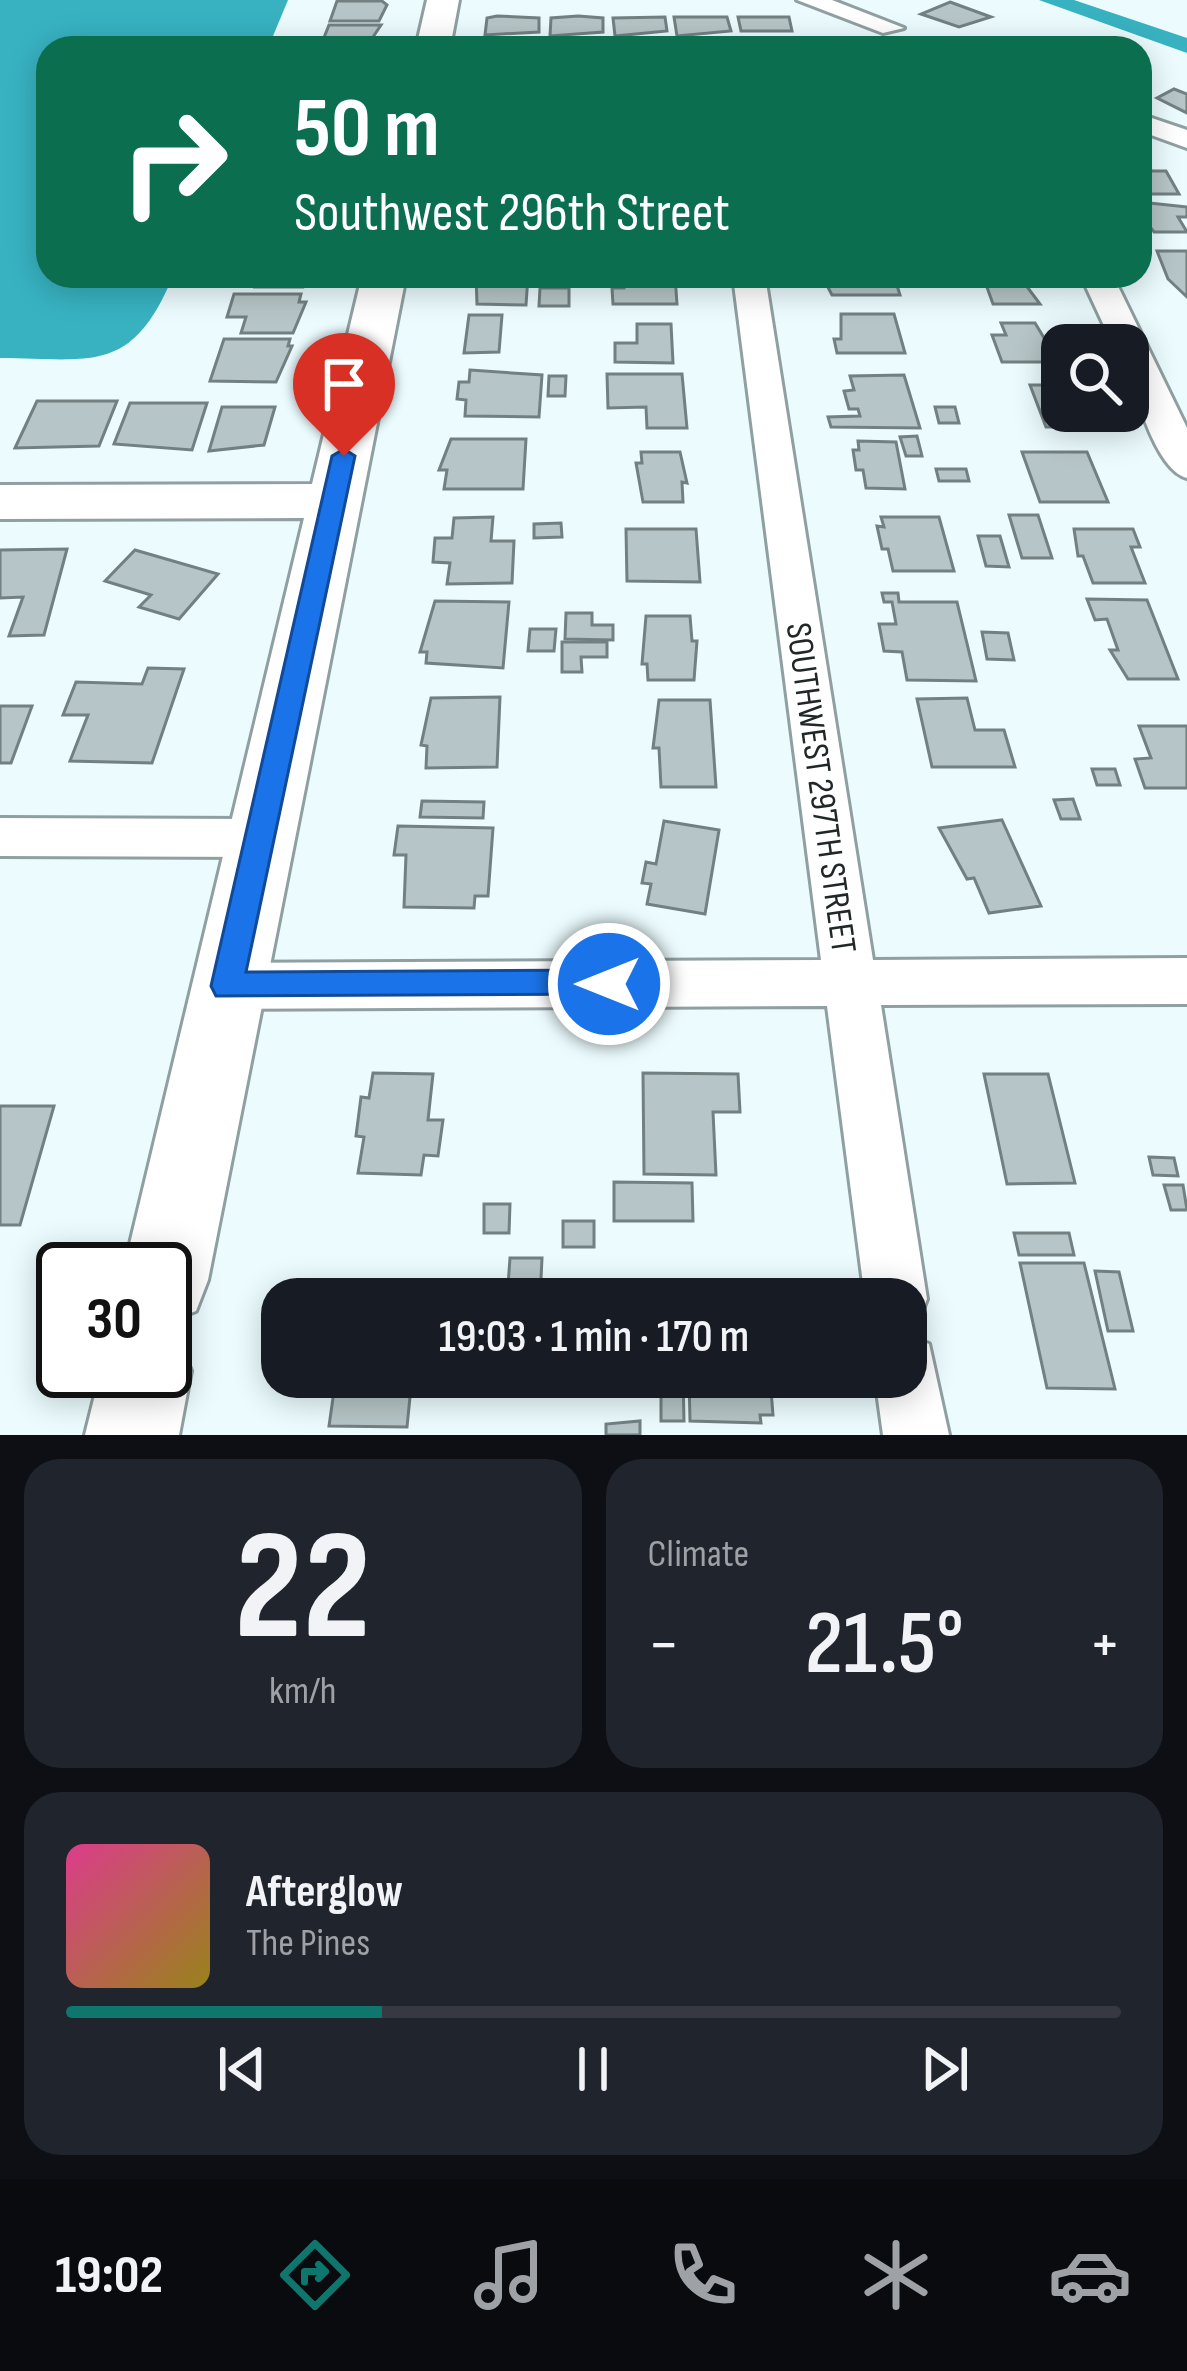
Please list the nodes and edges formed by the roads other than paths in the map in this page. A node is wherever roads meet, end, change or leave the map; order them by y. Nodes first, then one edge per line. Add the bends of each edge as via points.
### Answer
1 (442, 0) edge
2 (808, 0) edge
3 (892, 28) dead end
4 (435, 36) edge
5 (1152, 127) edge
6 (1187, 140) edge
7 (381, 288) edge
8 (750, 288) edge
9 (1102, 288) edge
10 (1187, 467) edge
11 (334, 501) junction
12 (0, 502) edge
13 (0, 837) edge
14 (259, 838) junction
15 (1187, 981) edge
16 (848, 983) junction
17 (227, 986) junction
18 (173, 1242) edge
19 (893, 1278) edge
20 (140, 1398) edge
21 (911, 1398) edge
22 (132, 1435) edge
23 (916, 1435) edge

1 - 4 street
2 - 3 street
5 - 6 street
7 - 11 street
8 - 16 street, SOUTHWEST 297TH STREET
9 - 10 street
11 - 12 street
11 - 14 street
13 - 14 street
14 - 17 street
15 - 16 street
16 - 17 street
16 - 19 street, SOUTHWEST 297TH STREET
17 - 18 street
20 - 22 street
21 - 23 street

